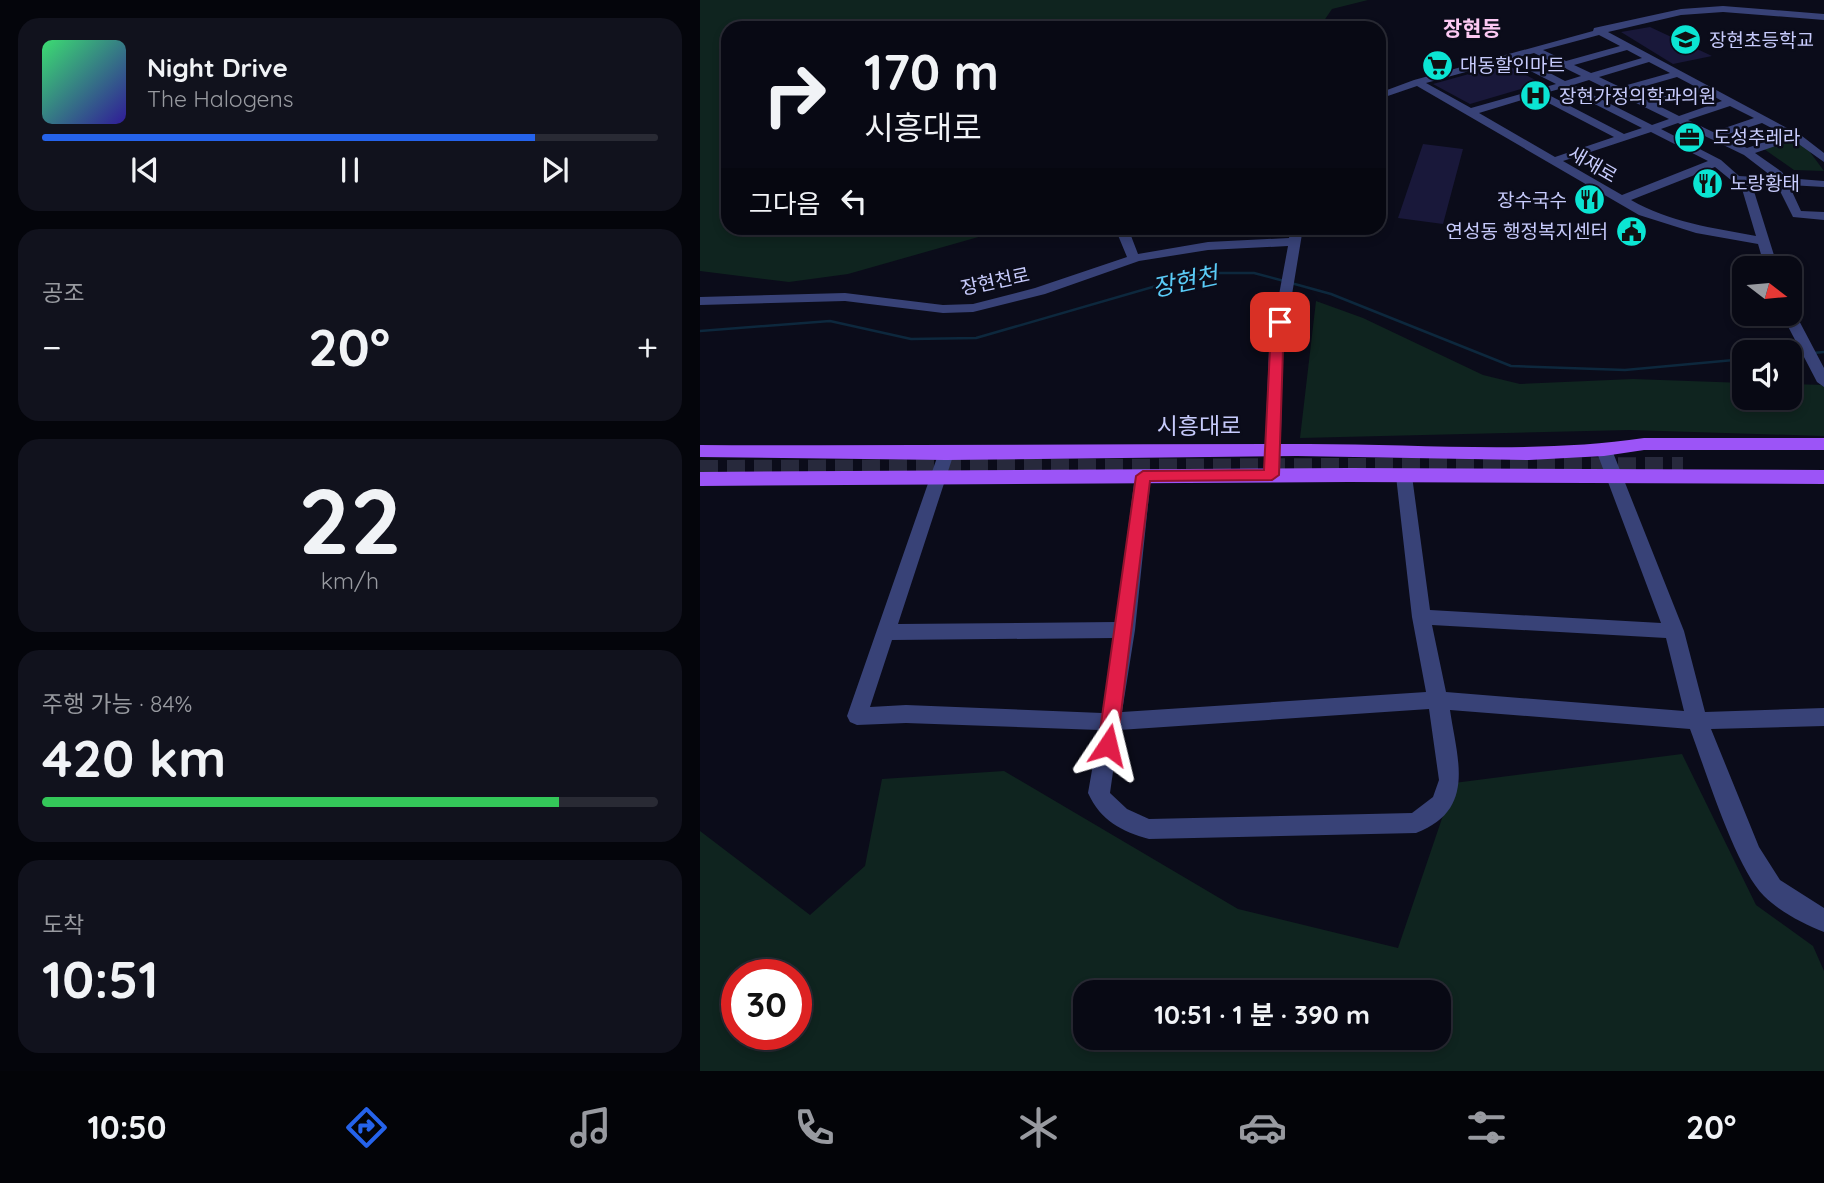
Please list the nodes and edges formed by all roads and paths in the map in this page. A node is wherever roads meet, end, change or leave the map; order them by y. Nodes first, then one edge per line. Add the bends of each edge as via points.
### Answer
1 (1723, 4) edge
2 (1824, 18) edge
3 (1586, 26) dead end
4 (1602, 31) junction
5 (1628, 47) junction
6 (1535, 50) junction
7 (1511, 57) junction
8 (1650, 59) junction
9 (1564, 65) junction
10 (1678, 74) junction
11 (1588, 77) junction
12 (1418, 82) junction
13 (1563, 83) junction
14 (1704, 88) junction
15 (1618, 91) junction
16 (1535, 92) junction
17 (1386, 93) edge
18 (1731, 102) junction
19 (1647, 105) junction
20 (1470, 112) junction
21 (1677, 119) junction
22 (1762, 119) junction
23 (1651, 128) junction
24 (1711, 135) junction
25 (1794, 136) junction
26 (1623, 138) junction
27 (1746, 152) junction
28 (1824, 159) edge
29 (1553, 161) junction
30 (1717, 162) junction
31 (1739, 179) junction
32 (1781, 181) junction
33 (1824, 184) edge
34 (1620, 200) junction
35 (1824, 216) edge
36 (1123, 235) edge
37 (1295, 235) edge
38 (1765, 241) junction
39 (1293, 242) junction
40 (1769, 256) edge
41 (1134, 259) junction
42 (700, 301) edge
43 (1793, 326) edge
44 (1820, 373) edge
45 (1824, 444) edge
46 (1272, 450) junction
47 (1604, 450) junction
48 (700, 451) edge
49 (946, 453) junction
50 (1529, 453) junction
51 (1824, 456) edge
52 (1678, 461) junction
53 (1824, 465) edge
54 (1272, 475) junction
55 (1404, 475) junction
56 (1143, 476) junction
57 (936, 477) junction
58 (1534, 477) junction
59 (1824, 477) edge
60 (1614, 478) junction
61 (700, 479) edge
62 (1420, 617) junction
63 (1125, 630) junction
64 (1674, 631) junction
65 (886, 632) junction
66 (1438, 700) junction
67 (1824, 717) edge
68 (1697, 721) junction
69 (1112, 722) junction
70 (1824, 920) edge

1 - 2 street
1 - 4 street
3 - 4 street
4 - 5 street
4 - 6 street
5 - 8 street
5 - 9 street
6 - 7 street
6 - 9 street
7 - 12 street
7 - 13 street
8 - 10 street
8 - 11 street
9 - 11 street
10 - 14 street
10 - 15 street
11 - 13 street
11 - 15 street
12 - 17 street
12 - 20 street, 새재로
13 - 16 street
13 - 23 street
14 - 18 street
14 - 19 street
15 - 19 street
16 - 20 street
16 - 26 street
18 - 21 street
18 - 22 street
19 - 21 street
20 - 29 street, 새재로
21 - 23 street
21 - 24 street
22 - 24 street
22 - 25 street
23 - 26 street
23 - 30 street
24 - 27 street
25 - 27 street
25 - 28 street
26 - 29 street
27 - 32 street
29 - 34 street, 새재로
30 - 31 street
30 - 34 street
31 - 32 street
31 - 38 street
32 - 33 street
32 - 35 street via 1797,214
34 - 38 street, 새재로 via 1696,229
36 - 41 street
37 - 39 street
38 - 40 street
39 - 41 street, 장현천로 via 1208,246
39 - 46 street via 1276,349
41 - 42 street, 장현천로 via 974,308 943,309 845,297
43 - 44 street
45 - 52 main road, 시흥대로
46 - 49 main road, 시흥대로
46 - 50 main road, 시흥대로
46 - 54 street
47 - 50 main road, 시흥대로
47 - 52 main road, 시흥대로
47 - 60 street
48 - 49 main road, 시흥대로
49 - 57 street
50 - 58 main road via 1541,464
51 - 52 main road, 시흥대로
52 - 53 main road, 시흥대로
52 - 59 main road, 시흥대로
52 - 60 main road, 시흥대로
54 - 55 main road, 시흥대로
54 - 56 main road, 시흥대로
55 - 58 main road, 시흥대로
55 - 62 street
56 - 57 main road, 시흥대로
56 - 63 street
57 - 61 main road, 시흥대로
57 - 65 street
58 - 60 main road, 시흥대로
60 - 64 street
62 - 64 street
62 - 66 street
63 - 65 street
63 - 69 street
64 - 68 street
65 - 69 street via 857,716
66 - 68 street
66 - 69 street
66 - 69 street via 1450,780 1442,803 1416,823 1137,826 1111,810 1099,793
67 - 68 street
68 - 70 street via 1750,854 1772,888

